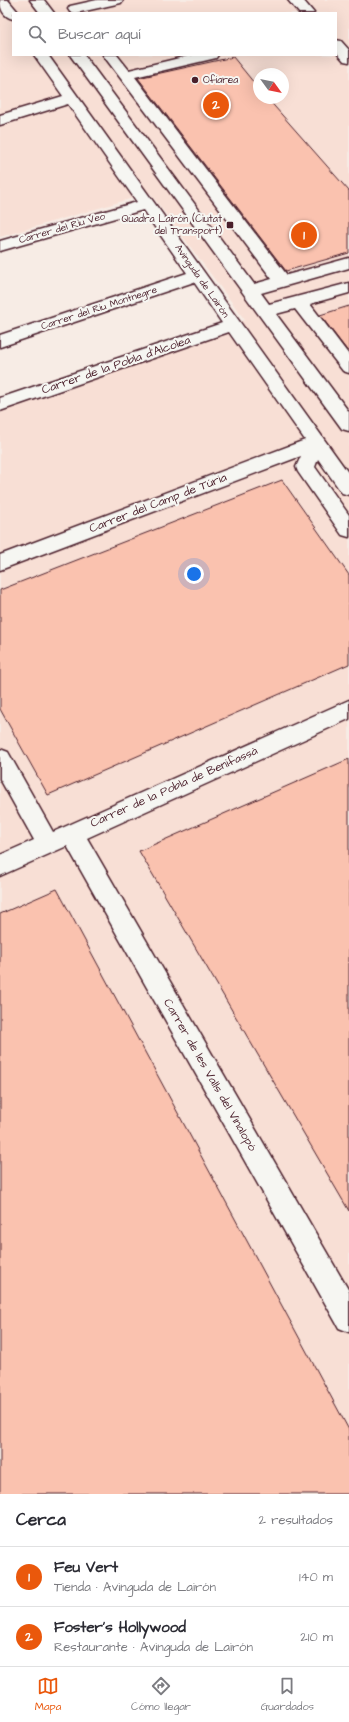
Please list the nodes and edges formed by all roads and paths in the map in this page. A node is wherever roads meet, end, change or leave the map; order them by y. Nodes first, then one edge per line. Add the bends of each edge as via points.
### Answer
1 (1, 0) edge
2 (37, 0) edge
3 (116, 0) edge
4 (295, 0) edge
5 (73, 7) edge
6 (45, 12) edge
7 (306, 12) edge
8 (8, 16) edge
9 (337, 45) edge
10 (42, 56) edge
11 (78, 56) edge
12 (111, 56) edge
13 (207, 56) edge
14 (349, 58) edge
15 (125, 75) junction
16 (72, 98) junction
17 (0, 120) edge
18 (147, 204) junction
19 (0, 246) edge
20 (349, 263) edge
21 (198, 276) junction
22 (283, 281) junction
23 (349, 288) edge
24 (250, 290) junction
25 (299, 302) junction
26 (266, 312) junction
27 (233, 325) junction
28 (0, 341) edge
29 (349, 367) edge
30 (0, 405) edge
31 (349, 425) edge
32 (317, 443) junction
33 (349, 488) edge
34 (349, 530) edge
35 (0, 563) edge
36 (349, 709) edge
37 (0, 758) edge
38 (72, 833) junction
39 (48, 844) junction
40 (0, 866) edge
41 (349, 1318) edge

1 - 8 street
2 - 6 street
3 - 5 street
4 - 7 street
9 - 14 street
10 - 16 street, Avinguda de Lairón
11 - 24 street
12 - 15 street
13 - 15 street
15 - 22 street
16 - 17 street
16 - 18 street, Avinguda de Lairón
18 - 19 street, Carrer del Riu Veo
18 - 21 street, Avinguda de Lairón
20 - 22 street
21 - 27 street, Avinguda de Lairón
21 - 28 street, Carrer del Riu Montnegre
22 - 24 street
23 - 25 street
24 - 26 street
25 - 26 street
25 - 29 street
26 - 31 street
27 - 30 street, Carrer de la Pobla d'Alcolea
27 - 32 street, Avinguda de Lairón
32 - 33 street, Avinguda de Lairón
32 - 34 street via 305,467
32 - 35 street, Carrer del Camp de Túria
36 - 38 street, Carrer de la Pobla de Benifassà
37 - 39 street
38 - 39 street, Carrer de la Pobla de Benifassà
38 - 41 street, Carrer de les Valls del Vinalopó
39 - 40 street, Carrer de la Pobla de Benifassà

